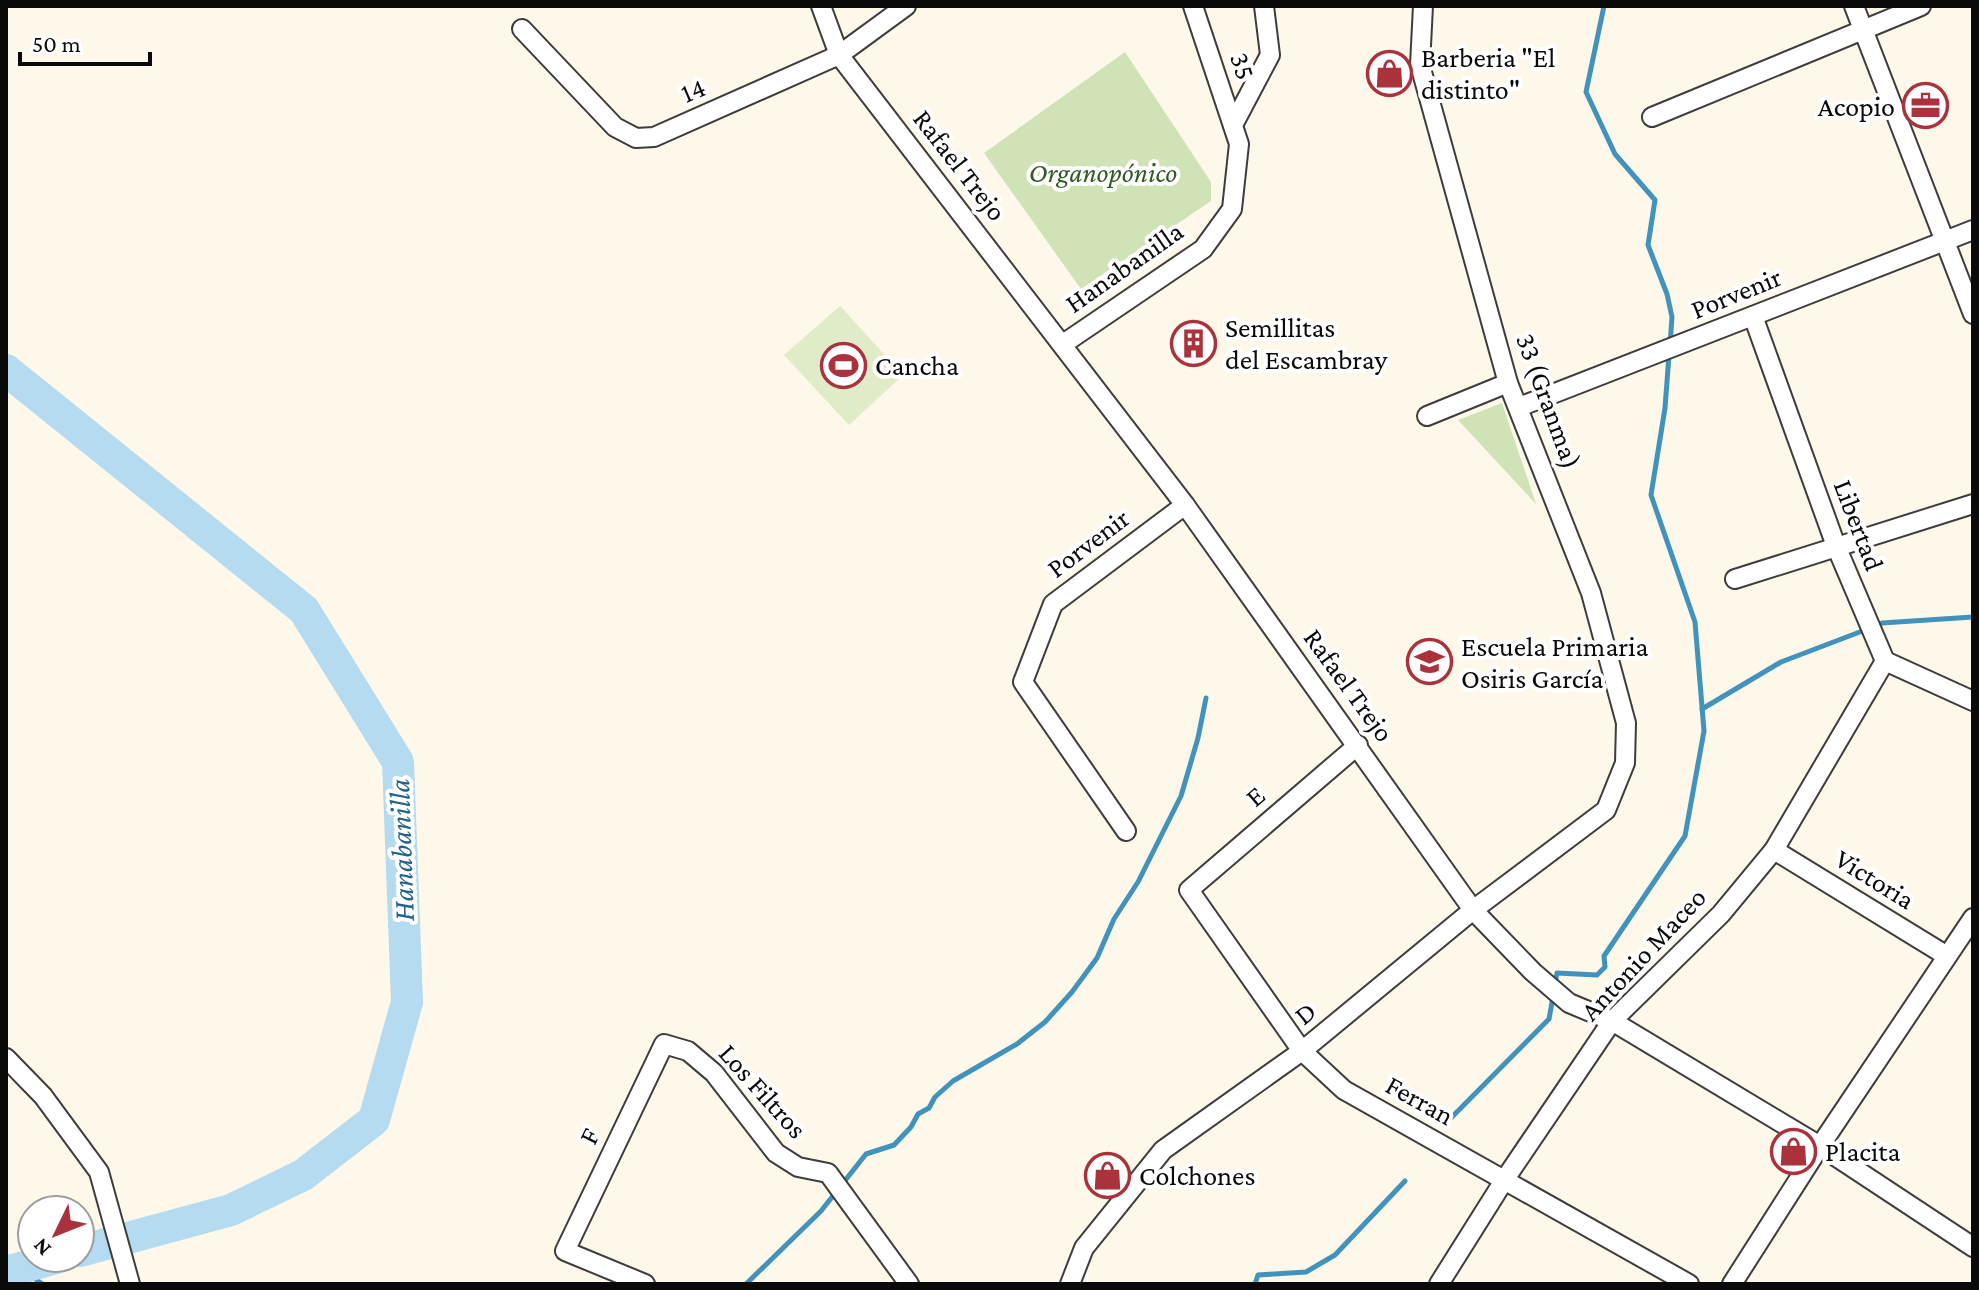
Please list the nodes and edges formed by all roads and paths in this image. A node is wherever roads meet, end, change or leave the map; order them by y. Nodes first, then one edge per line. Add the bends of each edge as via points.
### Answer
1 (821, 6) edge
2 (906, 6) edge
3 (1193, 6) edge
4 (1264, 6) edge
5 (1423, 6) edge
6 (1854, 6) edge
7 (1921, 6) edge
8 (522, 29) dead end
9 (1863, 29) junction
10 (839, 55) junction
11 (1652, 117) dead end
12 (1233, 125) junction
13 (1239, 144) joint
14 (1973, 230) edge
15 (1946, 241) junction
16 (1973, 314) edge
17 (1753, 316) junction
18 (1063, 344) junction
19 (1508, 383) junction
20 (1519, 407) junction
21 (1427, 416) dead end
22 (1973, 504) edge
23 (1185, 505) junction
24 (1836, 546) junction
25 (1735, 579) dead end
26 (1885, 661) junction
27 (1973, 701) edge
28 (1358, 745) junction
29 (1606, 810) joint
30 (1126, 831) dead end
31 (1774, 850) junction
32 (1189, 890) joint
33 (1473, 910) junction
34 (1973, 918) edge
35 (1947, 956) junction
36 (1612, 1021) junction
37 (664, 1044) joint
38 (1302, 1051) junction
39 (6, 1058) edge
40 (1820, 1146) junction
41 (1505, 1179) junction
42 (1973, 1247) edge
43 (130, 1284) edge
44 (645, 1284) edge
45 (909, 1284) edge
46 (1070, 1284) edge
47 (1439, 1284) edge
48 (1689, 1284) edge
49 (1732, 1284) edge

1 - 10 street, Rafael Trejo
2 - 10 street, 14
3 - 12 street, 35
4 - 12 street via 1270,55
5 - 19 street, 33 (Granma) via 1420,65
6 - 9 street
7 - 9 street
8 - 10 street, 14 via 615,127 636,138 654,137
9 - 11 street
9 - 15 street
10 - 18 street, Rafael Trejo
12 - 13 street, 35
13 - 18 street, Hanabanilla via 1232,209 1203,249
14 - 15 street, Porvenir
15 - 16 street
15 - 17 street, Porvenir
17 - 20 street, Porvenir
17 - 24 street, Libertad
18 - 23 street, Rafael Trejo
19 - 20 street, 33 (Granma)
19 - 21 street
20 - 29 street, 33 (Granma) via 1591,593 1626,723 1625,763
22 - 24 street
23 - 28 street, Rafael Trejo
23 - 30 street, Porvenir via 1053,604 1023,682
24 - 25 street
24 - 26 street, Libertad
26 - 27 street
26 - 31 street, Antonio Maceo
28 - 32 street, E
28 - 33 street, Rafael Trejo
29 - 33 street, D
31 - 35 street, Victoria
31 - 36 street, Antonio Maceo via 1721,914
32 - 38 street, Ferran
33 - 36 street, Rafael Trejo via 1569,1003
33 - 38 street, D
34 - 35 street
35 - 40 street
36 - 40 street, Rafael Trejo
36 - 41 street, Antonio Maceo
37 - 44 street, F via 565,1251
37 - 45 street, Los Filtros via 688,1051 714,1073 776,1153 798,1167 828,1173
38 - 41 street, Ferran via 1344,1090
38 - 46 street, D via 1163,1150 1084,1248
39 - 43 street via 43,1096 99,1172
40 - 42 street, Rafael Trejo
40 - 49 street
41 - 47 street, Antonio Maceo
41 - 48 street, Ferran

